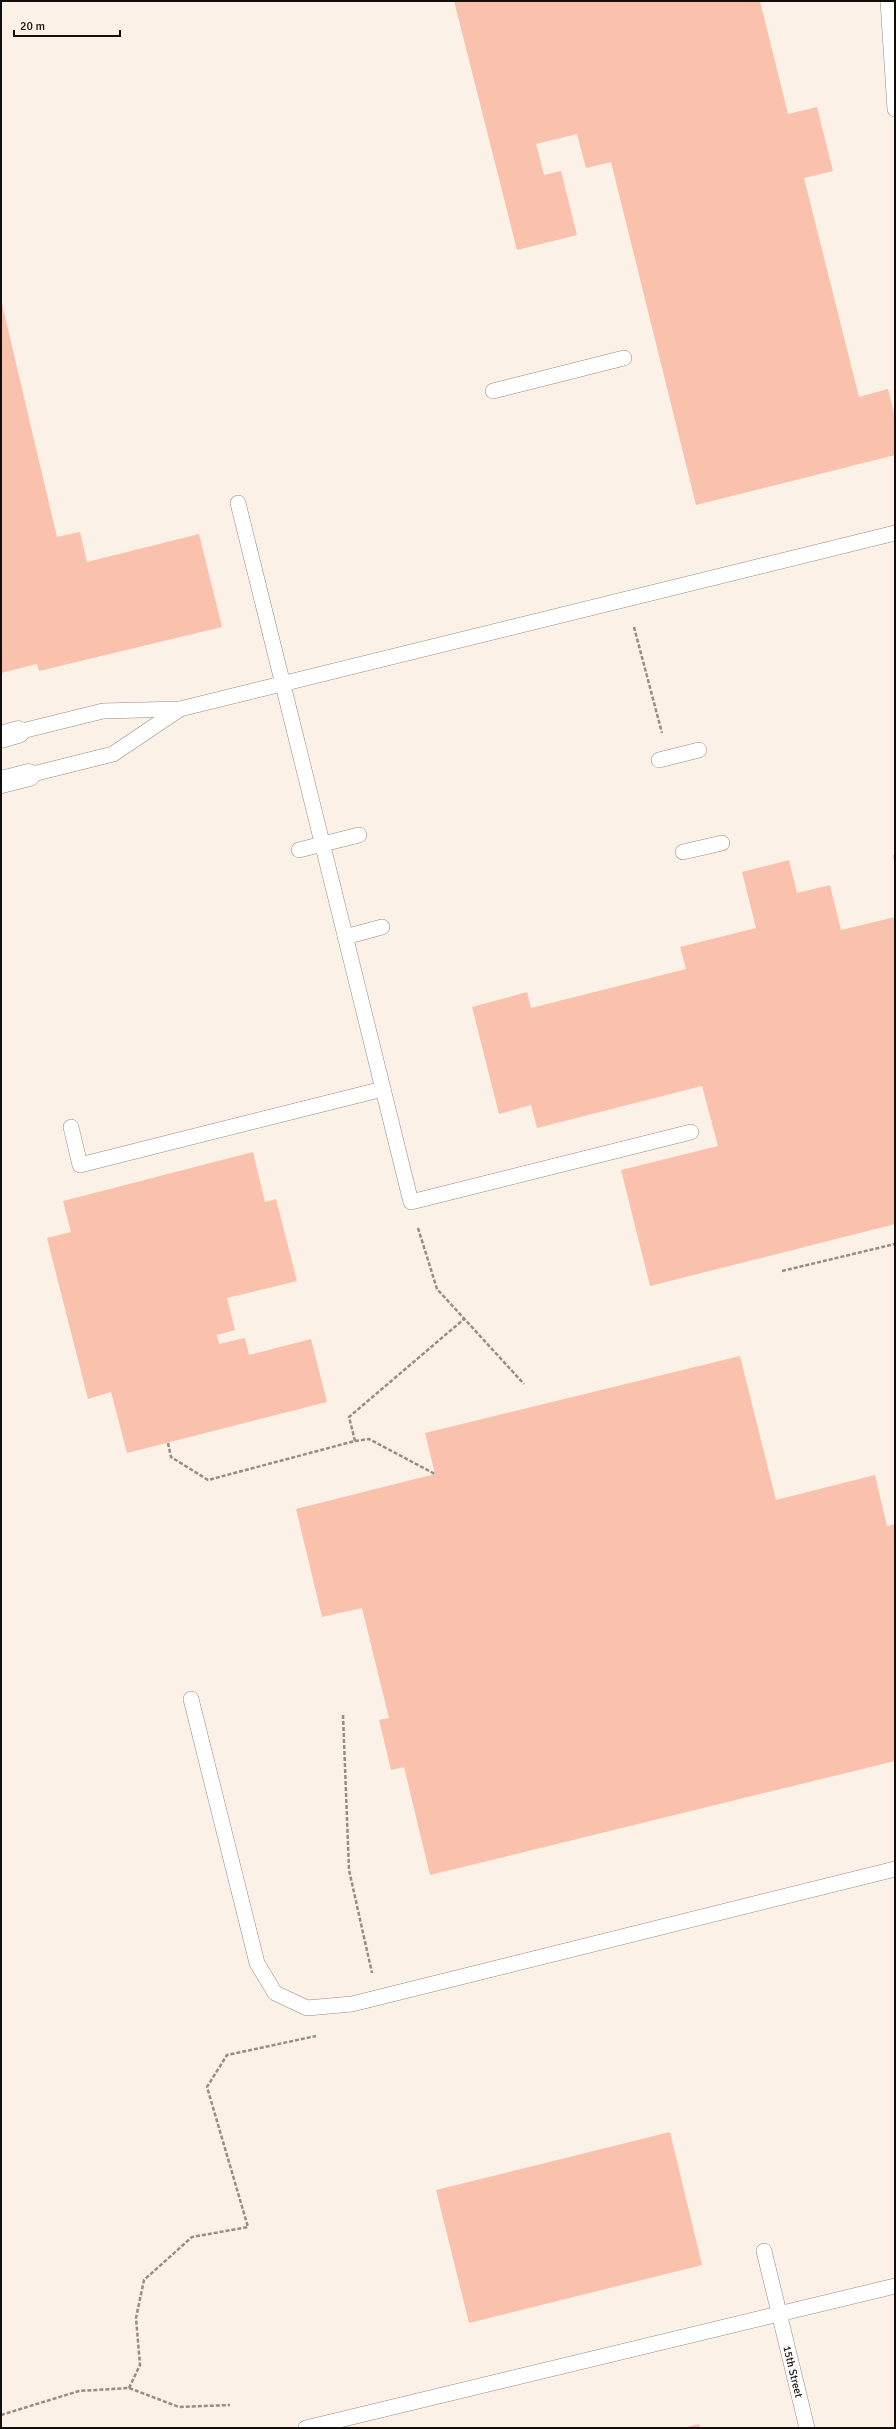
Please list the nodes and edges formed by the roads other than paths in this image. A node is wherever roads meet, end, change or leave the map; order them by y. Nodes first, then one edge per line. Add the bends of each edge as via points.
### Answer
1 (888, 1) edge
2 (895, 109) edge
3 (624, 358) dead end
4 (493, 391) dead end
5 (238, 503) dead end
6 (895, 533) edge
7 (283, 683) junction
8 (180, 709) junction
9 (10, 735) edge
10 (699, 750) dead end
11 (659, 760) dead end
12 (29, 775) joint
13 (1, 782) edge
14 (359, 835) dead end
15 (722, 843) dead end
16 (323, 844) junction
17 (299, 850) dead end
18 (683, 852) dead end
19 (382, 927) dead end
20 (345, 936) junction
21 (383, 1089) junction
22 (71, 1127) dead end
23 (691, 1132) dead end
24 (191, 1699) dead end
25 (895, 1868) edge
26 (764, 2251) dead end
27 (895, 2286) edge
28 (779, 2314) junction
29 (306, 2428) edge
30 (807, 2428) edge

1 - 2 lane
3 - 4 lane
5 - 7 lane
6 - 7 lane
7 - 8 lane
7 - 16 lane
8 - 9 lane via 103,711
8 - 12 lane via 112,754
10 - 11 lane
12 - 13 street
14 - 16 lane
15 - 18 lane
16 - 17 lane
16 - 20 lane
19 - 20 lane
20 - 21 lane
21 - 22 lane via 80,1165
21 - 23 lane via 411,1202
24 - 25 lane via 258,1963 275,1993 307,2008 352,2004
26 - 28 lane, 15th Street
27 - 28 lane
28 - 29 lane
28 - 30 lane, 15th Street

